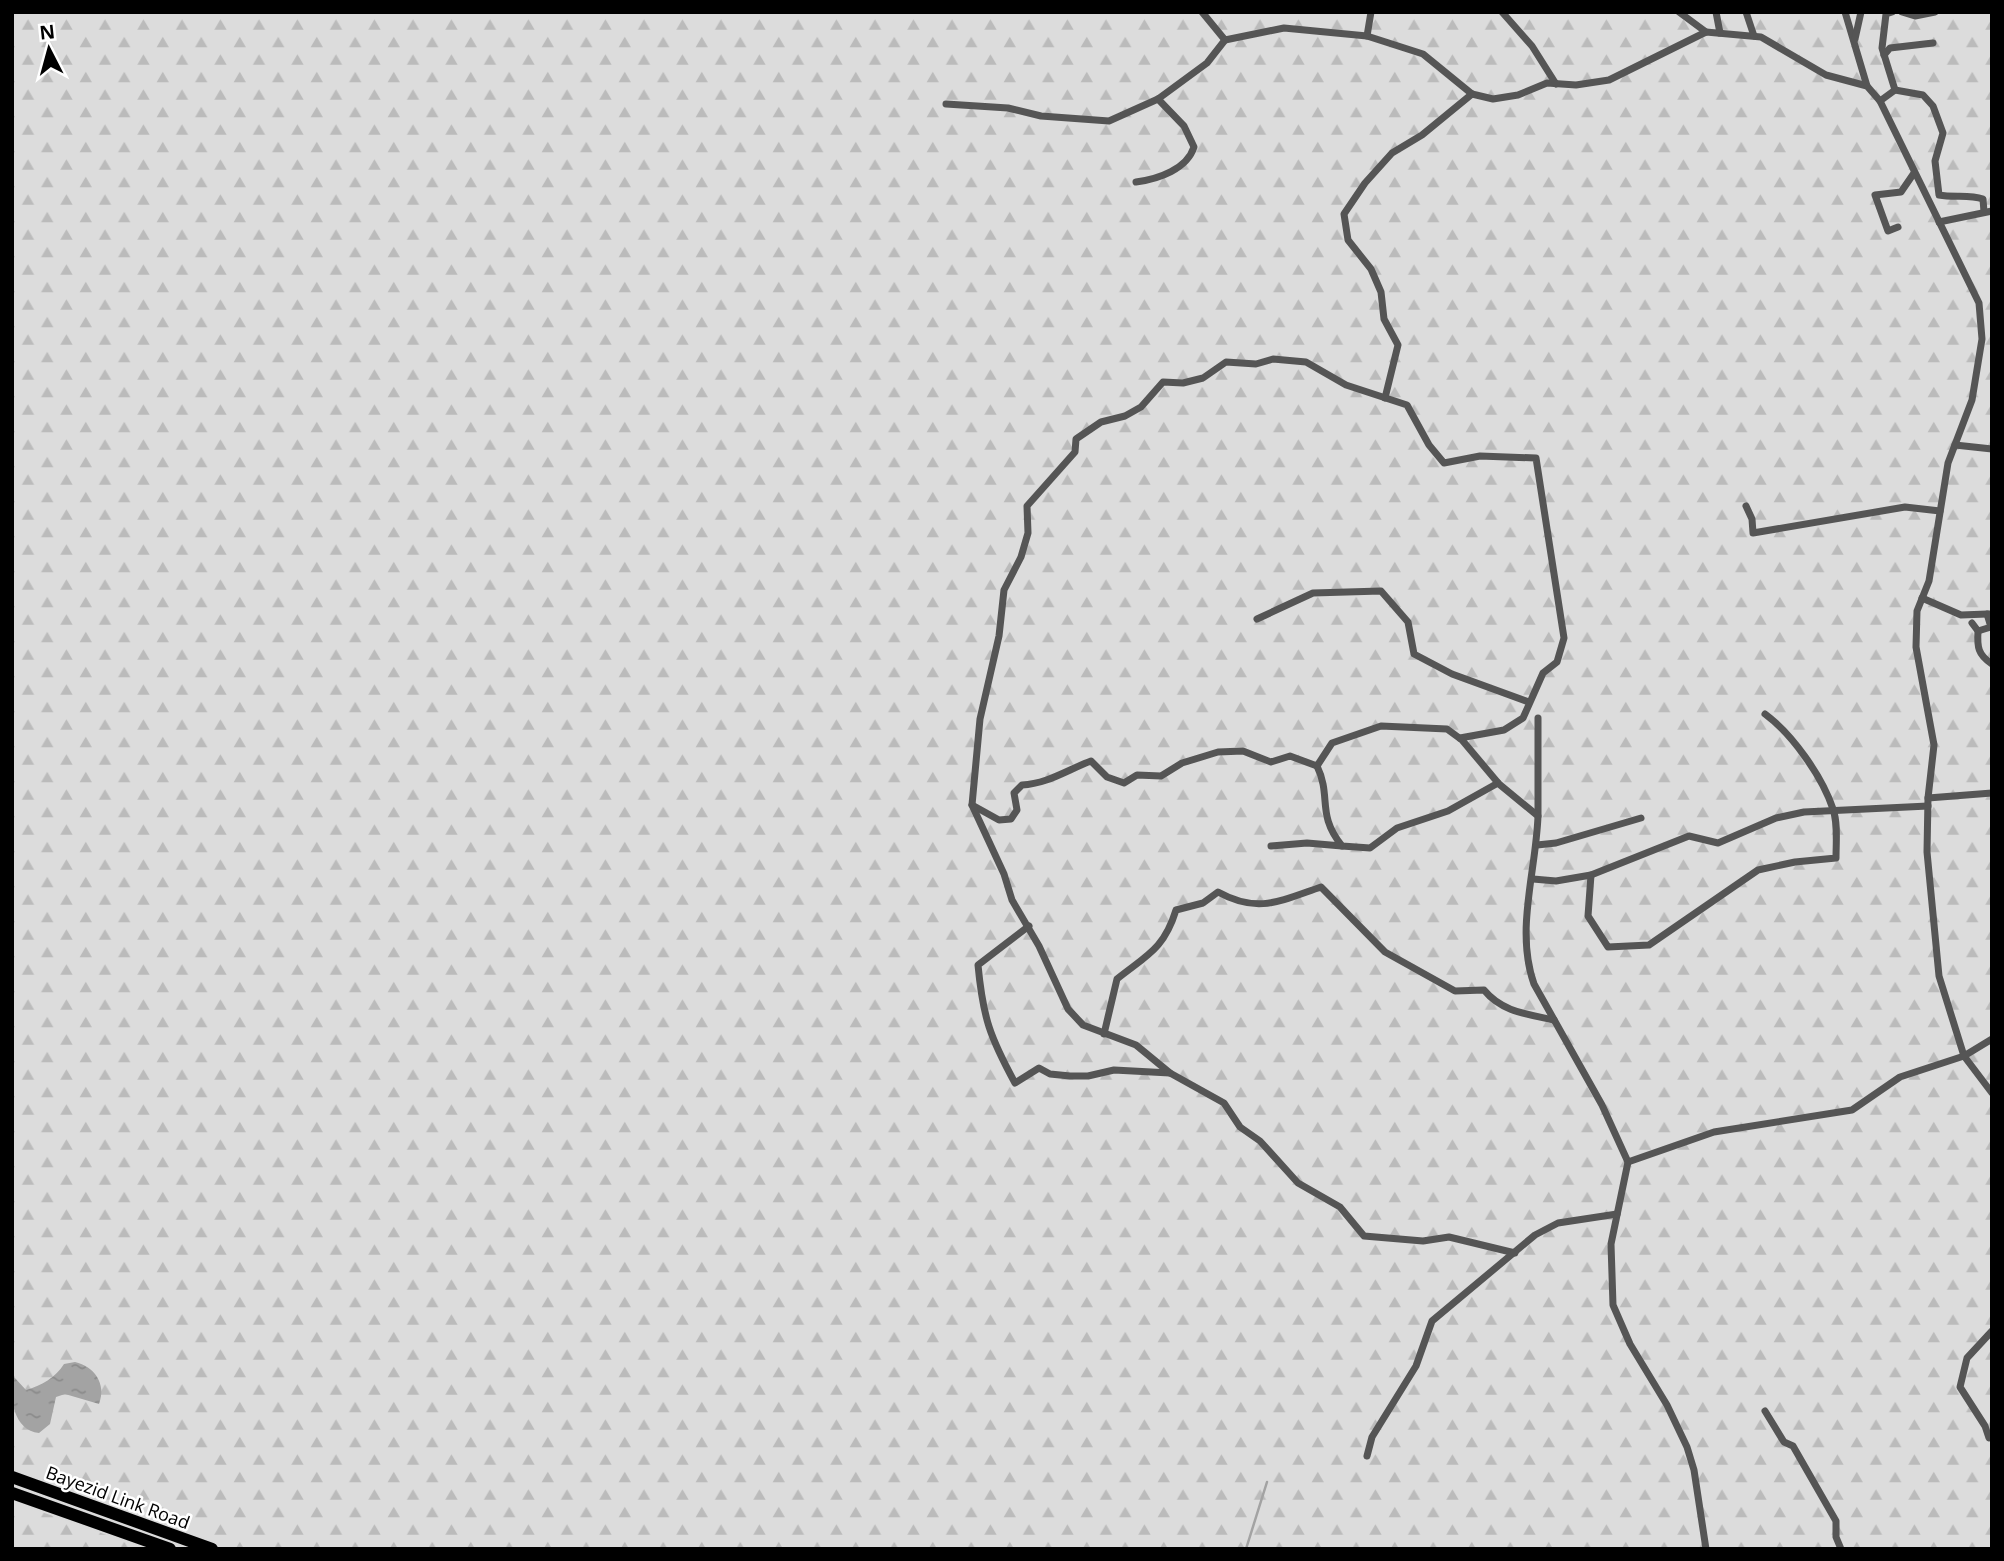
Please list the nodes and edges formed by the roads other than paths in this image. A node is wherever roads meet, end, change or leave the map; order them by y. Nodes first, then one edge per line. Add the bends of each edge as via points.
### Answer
1 (1202, 12) edge
2 (1371, 12) edge
3 (1502, 12) edge
4 (1679, 12) edge
5 (1716, 12) edge
6 (1746, 12) edge
7 (1845, 12) edge
8 (1861, 12) edge
9 (1892, 12) edge
10 (1902, 12) edge
11 (1936, 12) edge
12 (1706, 32) junction
13 (1720, 33) junction
14 (1367, 36) junction
15 (1754, 36) junction
16 (1224, 40) junction
17 (1854, 43) junction
18 (1933, 43) dead end
19 (1884, 55) junction
20 (1556, 84) junction
21 (1867, 86) junction
22 (1895, 90) junction
23 (1472, 94) junction
24 (1158, 99) junction
25 (1880, 100) junction
26 (947, 104) dead end
27 (1914, 173) junction
28 (1136, 182) dead end
29 (1988, 212) edge
30 (1939, 222) junction
31 (1898, 227) dead end
32 (1385, 398) junction
33 (1955, 445) junction
34 (1992, 449) edge
35 (1746, 506) dead end
36 (1940, 511) junction
37 (1922, 598) junction
38 (1989, 614) edge
39 (1257, 619) dead end
40 (1972, 623) dead end
41 (1978, 631) junction
42 (1992, 664) edge
43 (1529, 702) junction
44 (1765, 714) dead end
45 (1538, 718) dead end
46 (1460, 738) junction
47 (1317, 766) junction
48 (1498, 783) junction
49 (1992, 793) edge
50 (1928, 802) junction
51 (972, 805) junction
52 (1834, 811) junction
53 (1538, 816) junction
54 (1641, 818) dead end
55 (1537, 845) junction
56 (1271, 846) dead end
57 (1342, 846) junction
58 (1591, 875) junction
59 (1533, 879) junction
60 (1029, 926) junction
61 (1553, 1020) junction
62 (1104, 1034) junction
63 (1992, 1039) edge
64 (1964, 1056) junction
65 (1170, 1073) junction
66 (1992, 1093) edge
67 (1628, 1162) junction
68 (1617, 1214) junction
69 (1515, 1253) junction
70 (1992, 1331) edge
71 (1765, 1411) dead end
72 (1991, 1438) edge
73 (1367, 1456) dead end
74 (15, 1478) edge
75 (12, 1493) edge
76 (170, 1549) edge
77 (212, 1549) edge
78 (1706, 1549) edge
79 (1841, 1549) edge

1 - 16 street
2 - 14 street
3 - 20 street via 1532,46
4 - 12 street
5 - 13 street
6 - 15 street
7 - 17 street
8 - 17 street
9 - 19 street via 1886,14
10 - 11 street via 1914,16
12 - 13 street
12 - 20 street via 1609,80
13 - 15 street
14 - 16 street via 1284,28
14 - 23 street via 1423,54
15 - 21 street via 1826,75
16 - 24 street via 1207,63
17 - 21 street
18 - 19 street via 1890,48
19 - 22 street
20 - 23 street via 1493,99
21 - 25 street
22 - 25 street
22 - 29 street via 1923,95 1933,106 1942,132 1935,161 1939,195 1972,195 1983,199
23 - 32 street via 1392,153 1344,214 1348,240 1371,269 1381,292 1384,319 1398,345
24 - 26 street via 1109,121
24 - 28 street via 1184,126 1194,147 1182,166
25 - 27 street
27 - 30 street
27 - 31 street via 1900,192 1875,195 1888,231
29 - 30 street
30 - 33 street via 1979,303 1982,339 1972,400
32 - 43 street via 1407,405 1444,463 1480,456 1536,458 1564,638 1558,662 1543,673
32 - 51 street via 1346,386 1306,362 1226,362 1203,378 1163,382 1141,407 1101,422 1076,439 1075,452 1027,506 1028,533 1004,590 980,719
33 - 34 street
33 - 36 street
35 - 36 street via 1753,533 1905,507
36 - 37 street
37 - 38 street via 1961,615
37 - 50 street via 1916,647 1934,745
38 - 41 street via 1991,627
39 - 43 street via 1313,593 1381,591 1408,622 1414,654 1452,674
40 - 41 street
41 - 42 street via 1977,647
43 - 46 street via 1523,718 1504,730
44 - 52 street via 1808,758
45 - 53 street
46 - 47 street via 1447,729 1381,726 1332,743
46 - 48 street
47 - 51 street via 1290,756 1271,762 1243,751 1218,752 1182,763 1161,776 1137,775 1124,783 1107,777 1091,761 1044,784 1022,785 1014,793 1017,810 1011,819 999,820
47 - 57 street via 1324,782 1323,810 1329,830
48 - 53 street
48 - 57 street via 1448,811 1397,828 1370,848
49 - 50 street
50 - 52 street
50 - 64 street via 1927,852 1939,976
51 - 60 street via 1012,900
52 - 58 street via 1776,818 1718,843 1689,836
52 - 58 street via 1836,858 1758,870 1649,945 1608,947 1588,916
53 - 55 street
54 - 55 street
55 - 59 street
56 - 57 street
58 - 59 street via 1556,881
59 - 61 street via 1525,922 1527,963
60 - 62 street via 1068,1009 1083,1025
60 - 65 street via 978,965 981,1003 994,1044 1016,1083 1038,1068 1070,1076 1114,1070
61 - 62 street via 1512,1012 1484,990 1455,991 1385,952 1321,887 1267,905 1240,904 1218,892 1203,903 1176,910 1168,934 1155,952 1117,979
61 - 67 street via 1602,1105
62 - 65 street via 1136,1045
63 - 64 street
64 - 66 street
64 - 67 street via 1900,1077 1852,1110 1714,1132
65 - 69 street via 1224,1103 1240,1127 1260,1141 1298,1183 1340,1207 1364,1236 1423,1241 1449,1237
67 - 68 street
68 - 69 street via 1558,1223
68 - 78 street via 1611,1244 1613,1305 1687,1447
69 - 73 street via 1432,1321 1416,1366 1372,1437
70 - 72 street via 1967,1358 1960,1387
71 - 79 street via 1784,1442 1793,1446 1836,1521
74 - 77 main road, Bayezid Link Road
75 - 76 main road, Bayezid Link Road

